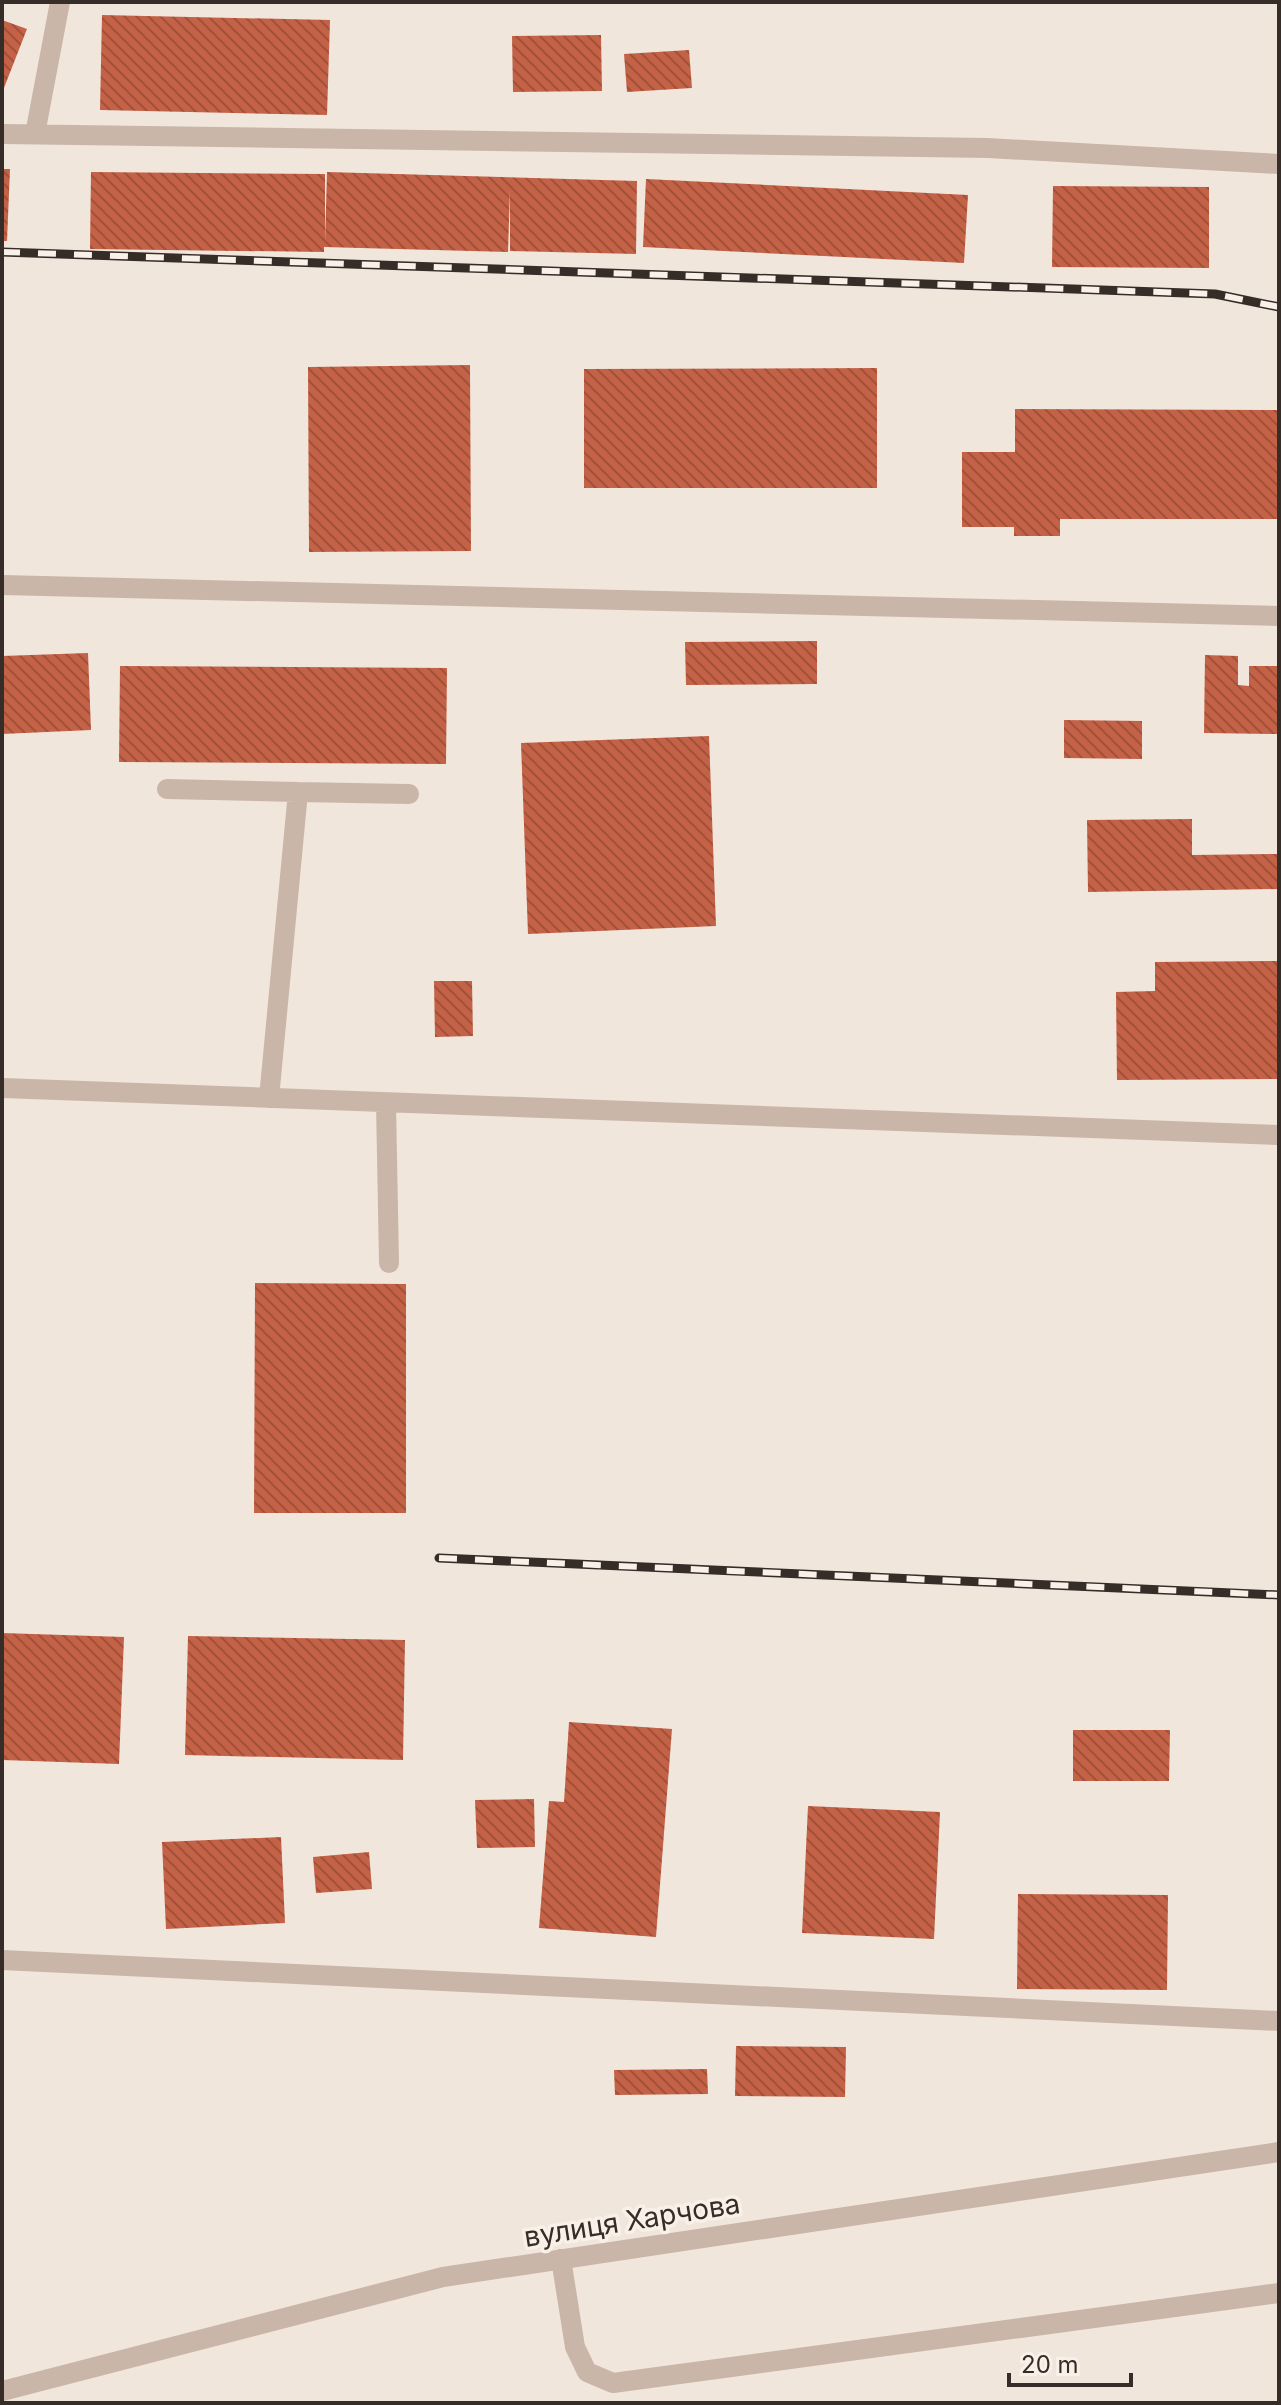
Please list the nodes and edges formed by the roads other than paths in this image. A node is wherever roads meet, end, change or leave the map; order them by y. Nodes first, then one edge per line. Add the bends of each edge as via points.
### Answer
1 (60, 2) edge
2 (2, 134) edge
3 (35, 134) junction
4 (1279, 164) edge
5 (2, 585) edge
6 (1279, 616) edge
7 (167, 789) dead end
8 (298, 792) junction
9 (409, 794) dead end
10 (2, 1088) edge
11 (269, 1098) junction
12 (386, 1103) junction
13 (1279, 1135) edge
14 (389, 1263) dead end
15 (2, 1960) edge
16 (1279, 2021) edge
17 (1279, 2152) edge
18 (561, 2259) junction
19 (1279, 2293) edge
20 (2, 2391) edge

1 - 3 street
2 - 3 street
3 - 4 street via 988,148
5 - 6 street
7 - 8 street
8 - 9 street
8 - 11 street
10 - 11 street
11 - 12 street
12 - 13 street
12 - 14 street
15 - 16 street
17 - 18 street, вулиця Харчова
18 - 19 street via 575,2347 587,2372 613,2383
18 - 20 street, вулиця Харчова via 443,2277

